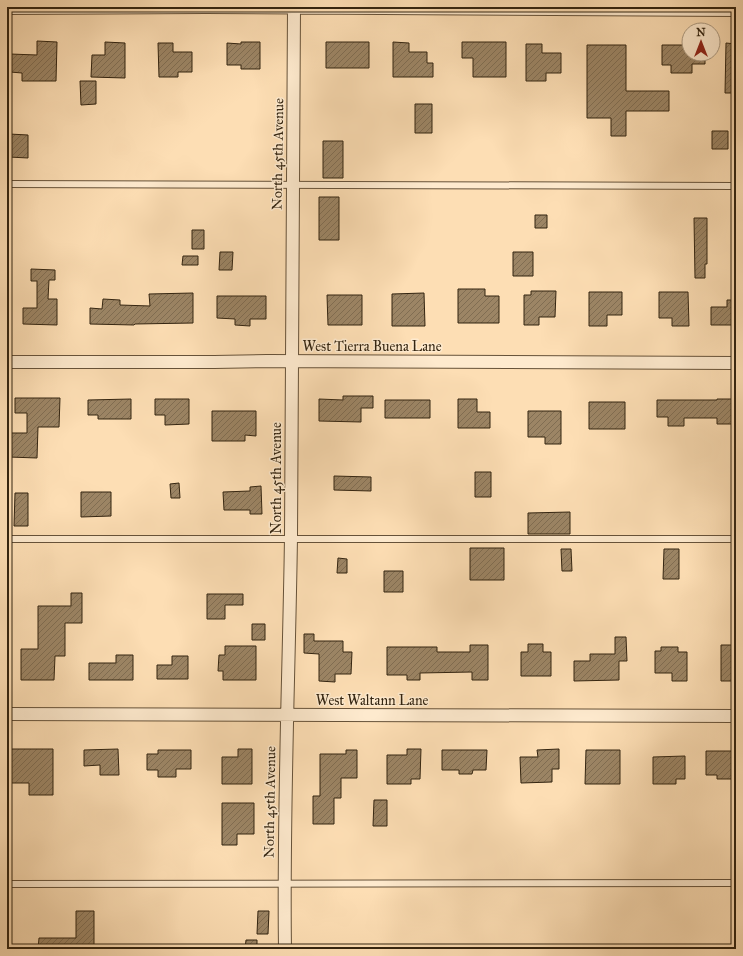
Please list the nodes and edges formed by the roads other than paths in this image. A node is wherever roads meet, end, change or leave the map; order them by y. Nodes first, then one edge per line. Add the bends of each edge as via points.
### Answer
1 (294, 7) edge
2 (7, 8) edge
3 (736, 10) edge
4 (7, 184) edge
5 (292, 186) junction
6 (736, 186) edge
7 (291, 361) junction
8 (7, 362) edge
9 (736, 363) edge
10 (7, 539) edge
11 (291, 539) junction
12 (736, 539) edge
13 (7, 714) edge
14 (286, 714) junction
15 (736, 716) edge
16 (736, 883) edge
17 (7, 884) edge
18 (284, 884) junction
19 (285, 949) edge

1 - 2 street
1 - 3 street
1 - 5 street, North 45th Avenue
4 - 5 lane
5 - 6 lane
5 - 7 street, North 45th Avenue
7 - 8 street, West Tierra Buena Lane
7 - 9 street, West Tierra Buena Lane
7 - 11 street, North 45th Avenue
10 - 11 lane
11 - 12 lane
11 - 14 street, North 45th Avenue
13 - 14 street, West Waltann Lane
14 - 15 street, West Waltann Lane
14 - 18 street, North 45th Avenue
16 - 18 lane
17 - 18 lane
18 - 19 street, North 45th Avenue

